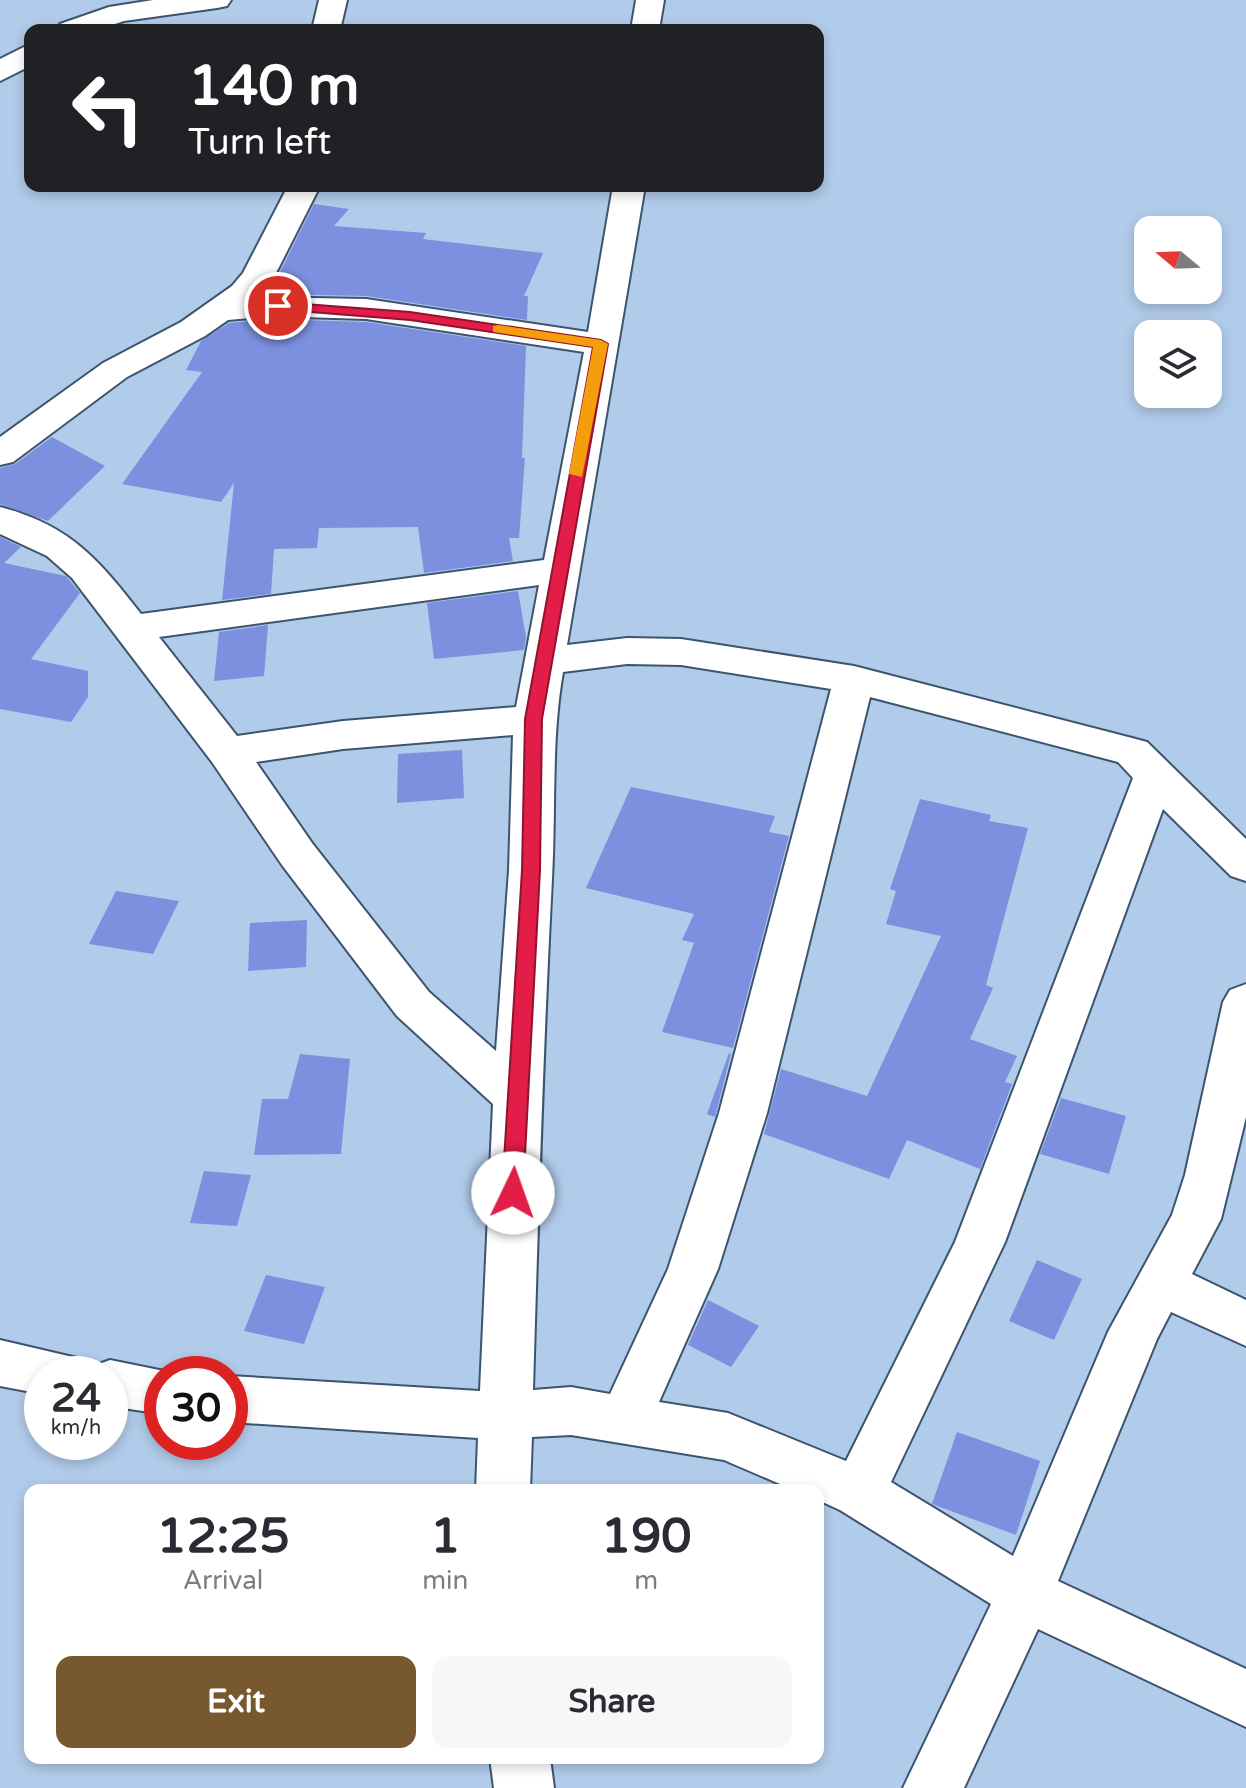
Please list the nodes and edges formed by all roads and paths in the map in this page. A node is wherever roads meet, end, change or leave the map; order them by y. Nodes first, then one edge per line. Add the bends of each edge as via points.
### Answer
1 (217, 0) edge
2 (333, 0) edge
3 (650, 0) edge
4 (87, 24) edge
5 (327, 24) edge
6 (646, 24) edge
7 (24, 57) edge
8 (0, 72) edge
9 (301, 192) edge
10 (628, 192) edge
11 (225, 310) junction
12 (601, 344) junction
13 (0, 454) edge
14 (0, 519) edge
15 (559, 570) junction
16 (131, 628) junction
17 (546, 661) junction
18 (854, 679) junction
19 (534, 719) junction
20 (227, 752) junction
21 (1154, 777) junction
22 (1246, 865) edge
23 (1246, 1002) edge
24 (517, 1097) junction
25 (1162, 1284) junction
26 (1246, 1324) edge
27 (0, 1363) edge
28 (24, 1368) edge
29 (248, 1400) edge
30 (503, 1416) junction
31 (626, 1417) junction
32 (503, 1484) edge
33 (859, 1492) junction
34 (1025, 1594) junction
35 (1246, 1699) edge
36 (521, 1764) edge
37 (524, 1788) edge
38 (933, 1788) edge

1 - 4 street via 119,13
2 - 5 street
3 - 6 street
7 - 8 street
9 - 11 street via 258,277
10 - 12 street
11 - 12 street via 315,307
11 - 13 street via 115,370
12 - 15 street
14 - 16 street via 60,548 86,569
15 - 16 street
15 - 17 street
16 - 20 street
17 - 18 street via 627,651 681,652
17 - 19 street
18 - 21 street via 1120,747 1132,752
18 - 31 street via 743,1113 693,1269
19 - 20 street via 343,735
19 - 24 street
20 - 24 street via 297,854 413,1004
21 - 22 street
21 - 33 street via 980,1242
23 - 25 street via 1210,1175 1196,1219
24 - 30 street
25 - 26 street
25 - 34 street via 1134,1332
27 - 28 street
29 - 30 street
30 - 31 street via 571,1411
30 - 32 street
31 - 33 street via 728,1437
33 - 34 street
34 - 35 street
34 - 38 street
36 - 37 street

